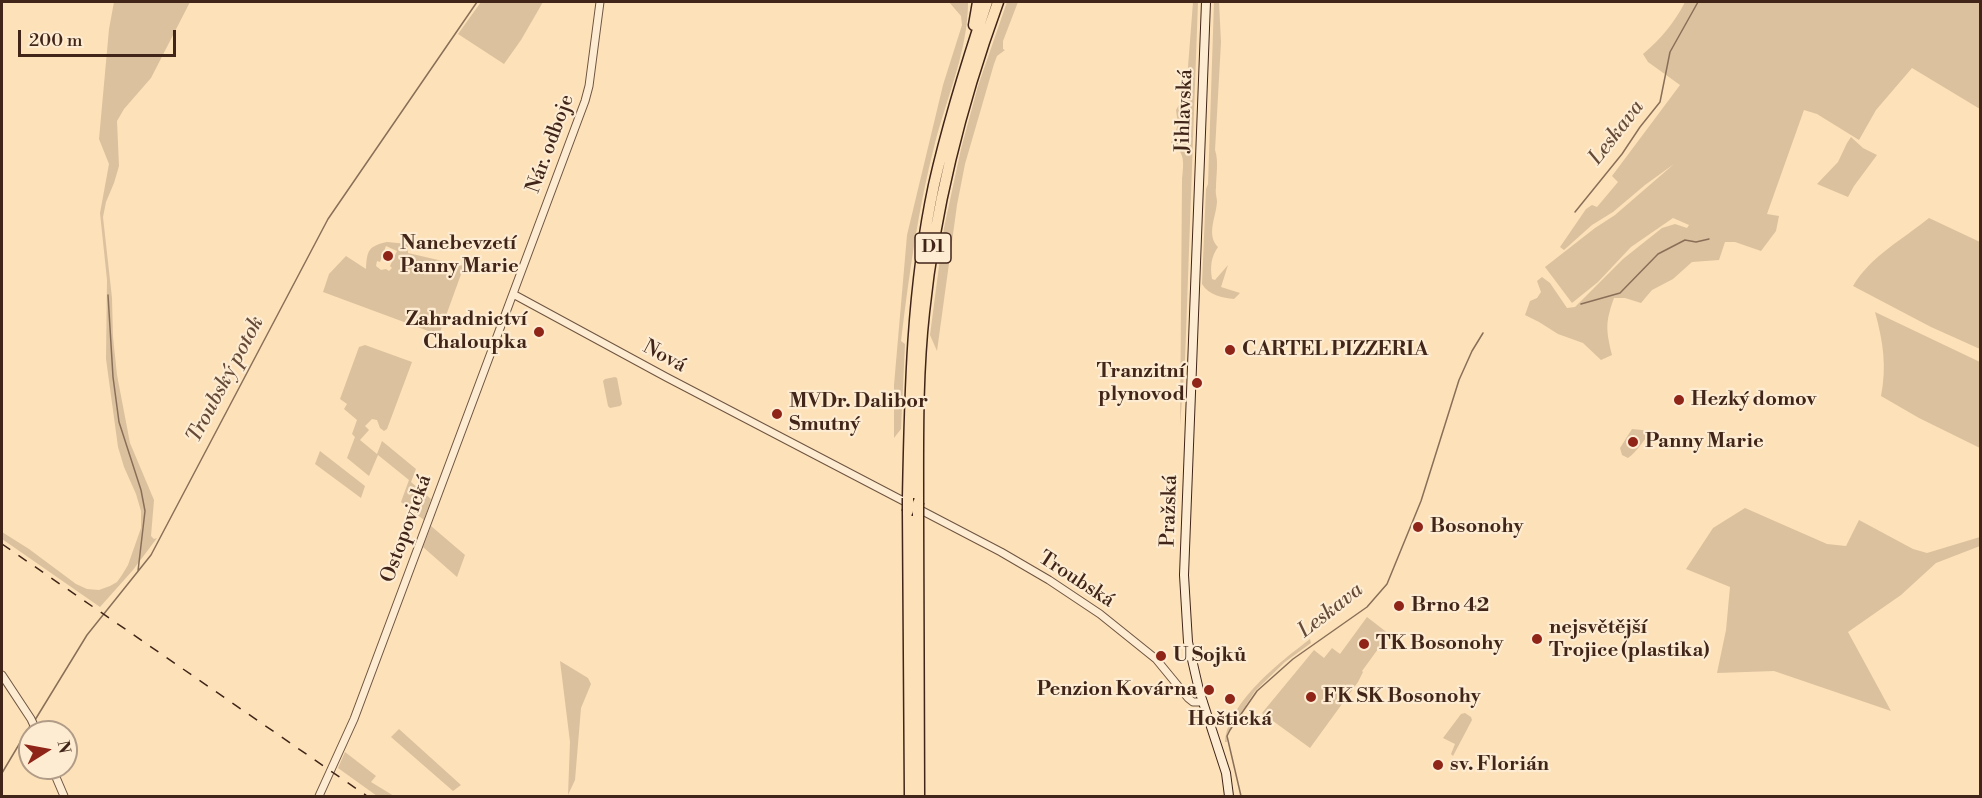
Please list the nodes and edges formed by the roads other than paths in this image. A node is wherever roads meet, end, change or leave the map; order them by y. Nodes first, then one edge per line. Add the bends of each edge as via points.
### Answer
1 (600, 2) edge
2 (978, 2) edge
3 (987, 2) edge
4 (998, 2) edge
5 (1206, 2) edge
6 (963, 75) junction
7 (1197, 222) joint
8 (513, 294) junction
9 (913, 507) junction
10 (2, 675) edge
11 (1203, 702) junction
12 (32, 720) edge
13 (57, 780) edge
14 (64, 796) edge
15 (319, 796) edge
16 (910, 796) edge
17 (919, 796) edge
18 (1229, 796) edge

1 - 8 street, Nár. odboje via 587,94
2 - 6 highway
3 - 6 highway, D1
4 - 9 highway, D1 via 969,90 936,225 920,358
5 - 7 main road, Jihlavská
6 - 9 highway, D1 via 934,187 920,267 912,357
7 - 11 main road, Pražská via 1184,575 1188,642
8 - 9 street, Nová
8 - 15 street, Ostopovická via 354,718
9 - 11 street, Troubská via 1049,580 1100,614 1156,659 1188,698
9 - 16 highway, D1
9 - 17 highway, D1
10 - 12 street
11 - 18 main road, Pražská via 1226,773
13 - 14 street

